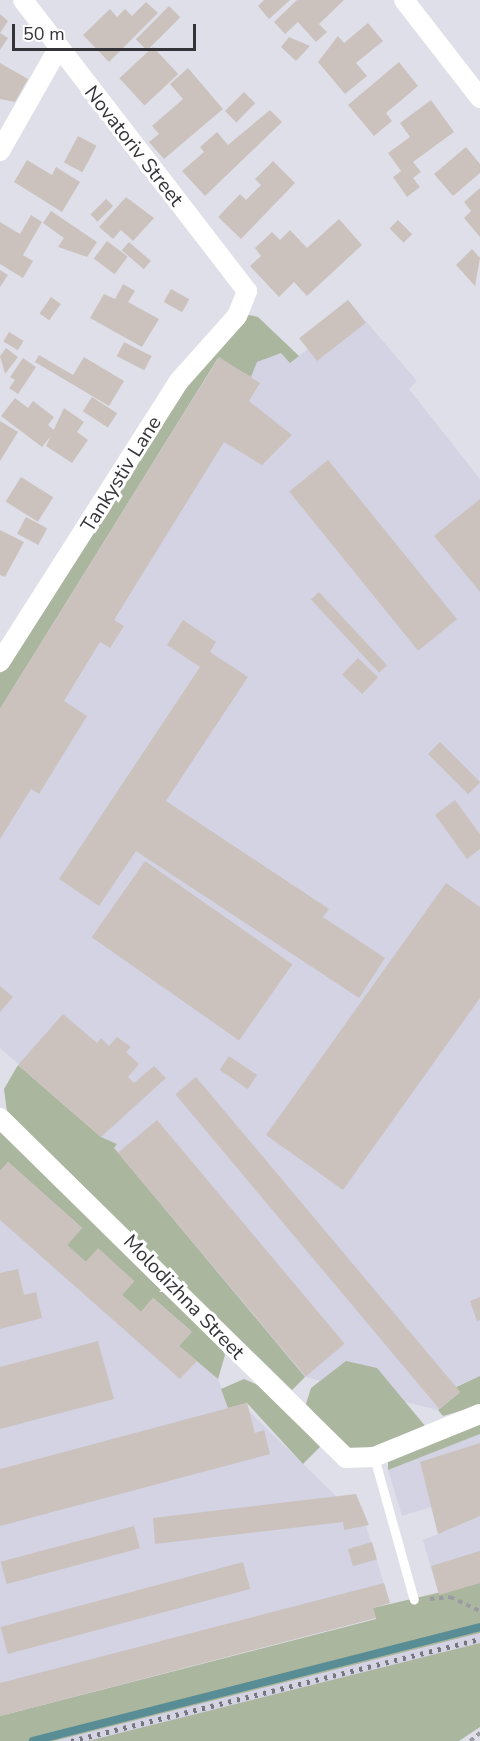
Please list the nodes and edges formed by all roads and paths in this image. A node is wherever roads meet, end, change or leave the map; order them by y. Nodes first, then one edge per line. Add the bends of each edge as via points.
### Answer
1 (23, 0) edge
2 (404, 0) edge
3 (58, 49) junction
4 (480, 98) edge
5 (1, 149) edge
6 (247, 291) joint
7 (0, 662) edge
8 (0, 1118) edge
9 (480, 1414) edge
10 (374, 1457) junction
11 (414, 1600) joint
12 (480, 1611) edge
13 (480, 1733) edge
14 (470, 1741) edge

1 - 3 street, Novatoriv Street
2 - 4 street
3 - 5 street
3 - 6 street, Novatoriv Street
6 - 7 street, Tankystiv Lane via 237,316 179,381
8 - 10 street, Molodizhna Street via 137,1248 335,1451 358,1461
9 - 10 street
10 - 11 lane
11 - 12 path via 450,1597
13 - 14 path

